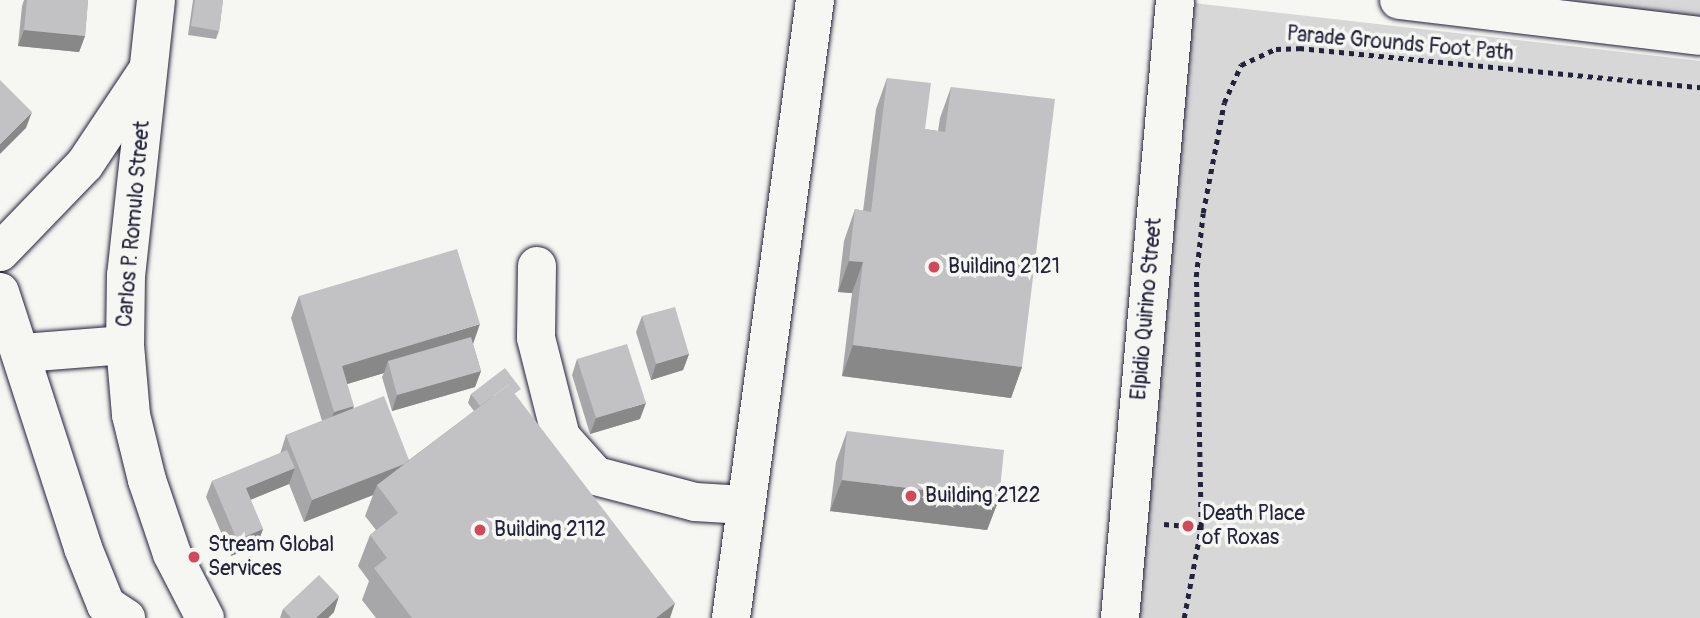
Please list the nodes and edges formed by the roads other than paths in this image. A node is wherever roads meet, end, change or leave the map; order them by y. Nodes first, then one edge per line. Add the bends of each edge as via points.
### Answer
1 (156, 0) edge
2 (815, 0) edge
3 (1175, 0) edge
4 (1399, 0) edge
5 (1700, 36) edge
6 (148, 69) junction
7 (0, 252) edge
8 (537, 266) dead end
9 (0, 292) edge
10 (125, 345) junction
11 (23, 353) junction
12 (745, 505) junction
13 (126, 618) edge
14 (205, 618) edge
15 (731, 618) edge
16 (1120, 618) edge

1 - 6 street, Carlos P. Romulo Street
2 - 12 street
3 - 16 street, Elpidio Quirino Street
4 - 5 street
6 - 7 street, Carlos P. Romulo Street via 85,164
6 - 10 street, Carlos P. Romulo Street via 126,275
8 - 12 street via 536,338 561,437 596,476 695,502
9 - 11 street
10 - 11 street
10 - 14 street, Carlos P. Romulo Street via 131,415 147,480 172,554
11 - 13 street via 83,548 106,605
12 - 15 street

